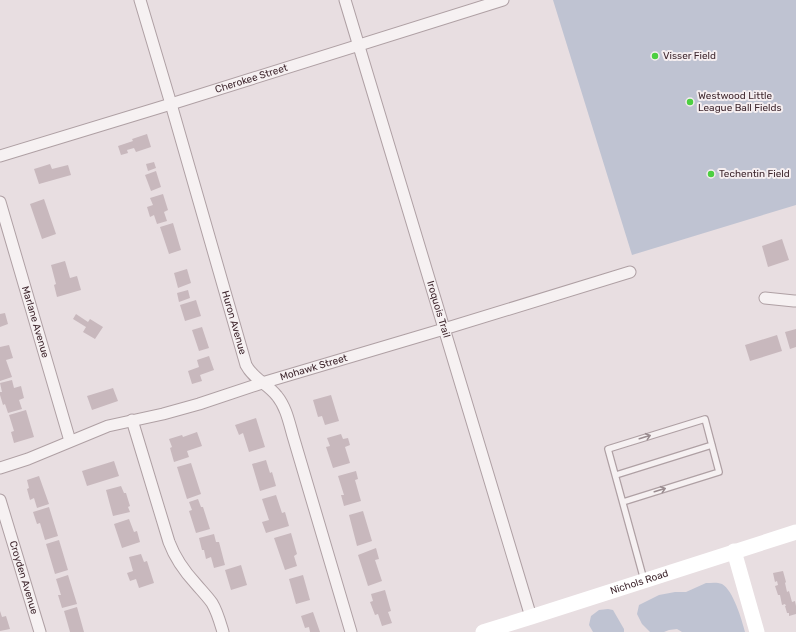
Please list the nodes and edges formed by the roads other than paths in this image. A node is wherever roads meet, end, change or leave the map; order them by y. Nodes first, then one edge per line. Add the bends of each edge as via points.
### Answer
1 (140, 0) edge
2 (345, 0) edge
3 (503, 0) edge
4 (359, 45) junction
5 (171, 104) junction
6 (0, 156) edge
7 (0, 202) edge
8 (630, 272) dead end
9 (765, 298) dead end
10 (796, 300) edge
11 (444, 330) junction
12 (262, 383) junction
13 (132, 420) junction
14 (70, 441) junction
15 (712, 445) junction
16 (0, 468) edge
17 (616, 475) junction
18 (0, 500) edge
19 (623, 502) junction
20 (796, 532) edge
21 (734, 551) junction
22 (644, 580) junction
23 (531, 617) junction
24 (40, 632) edge
25 (223, 632) edge
26 (351, 632) edge
27 (483, 632) edge
28 (757, 632) edge

1 - 5 street, Huron Avenue
2 - 4 street, Iroquois Trail
3 - 4 street, Cherokee Street
4 - 5 street, Cherokee Street
4 - 11 street, Iroquois Trail
5 - 6 street, Cherokee Street
5 - 12 street, Huron Avenue via 243,356 250,372
7 - 14 street, Marlane Avenue
8 - 11 street, Mohawk Street
9 - 10 street
11 - 12 street, Mohawk Street
11 - 23 street, Iroquois Trail
12 - 13 street, Mohawk Street via 199,404
12 - 26 street, Huron Avenue via 276,395 286,414
13 - 14 street, Mohawk Street via 108,426
13 - 25 street via 173,552 178,562 212,603
14 - 16 street, Mohawk Street
15 - 17 lane
17 -> 15 lane via 608,449 704,419
19 -> 15 lane via 719,472
17 - 19 lane
18 - 24 street, Croyden Avenue
19 - 22 lane
20 - 21 street, Nichols Road
21 - 22 street, Nichols Road
21 - 28 street
22 - 23 street, Nichols Road
23 - 27 street, Nichols Road

